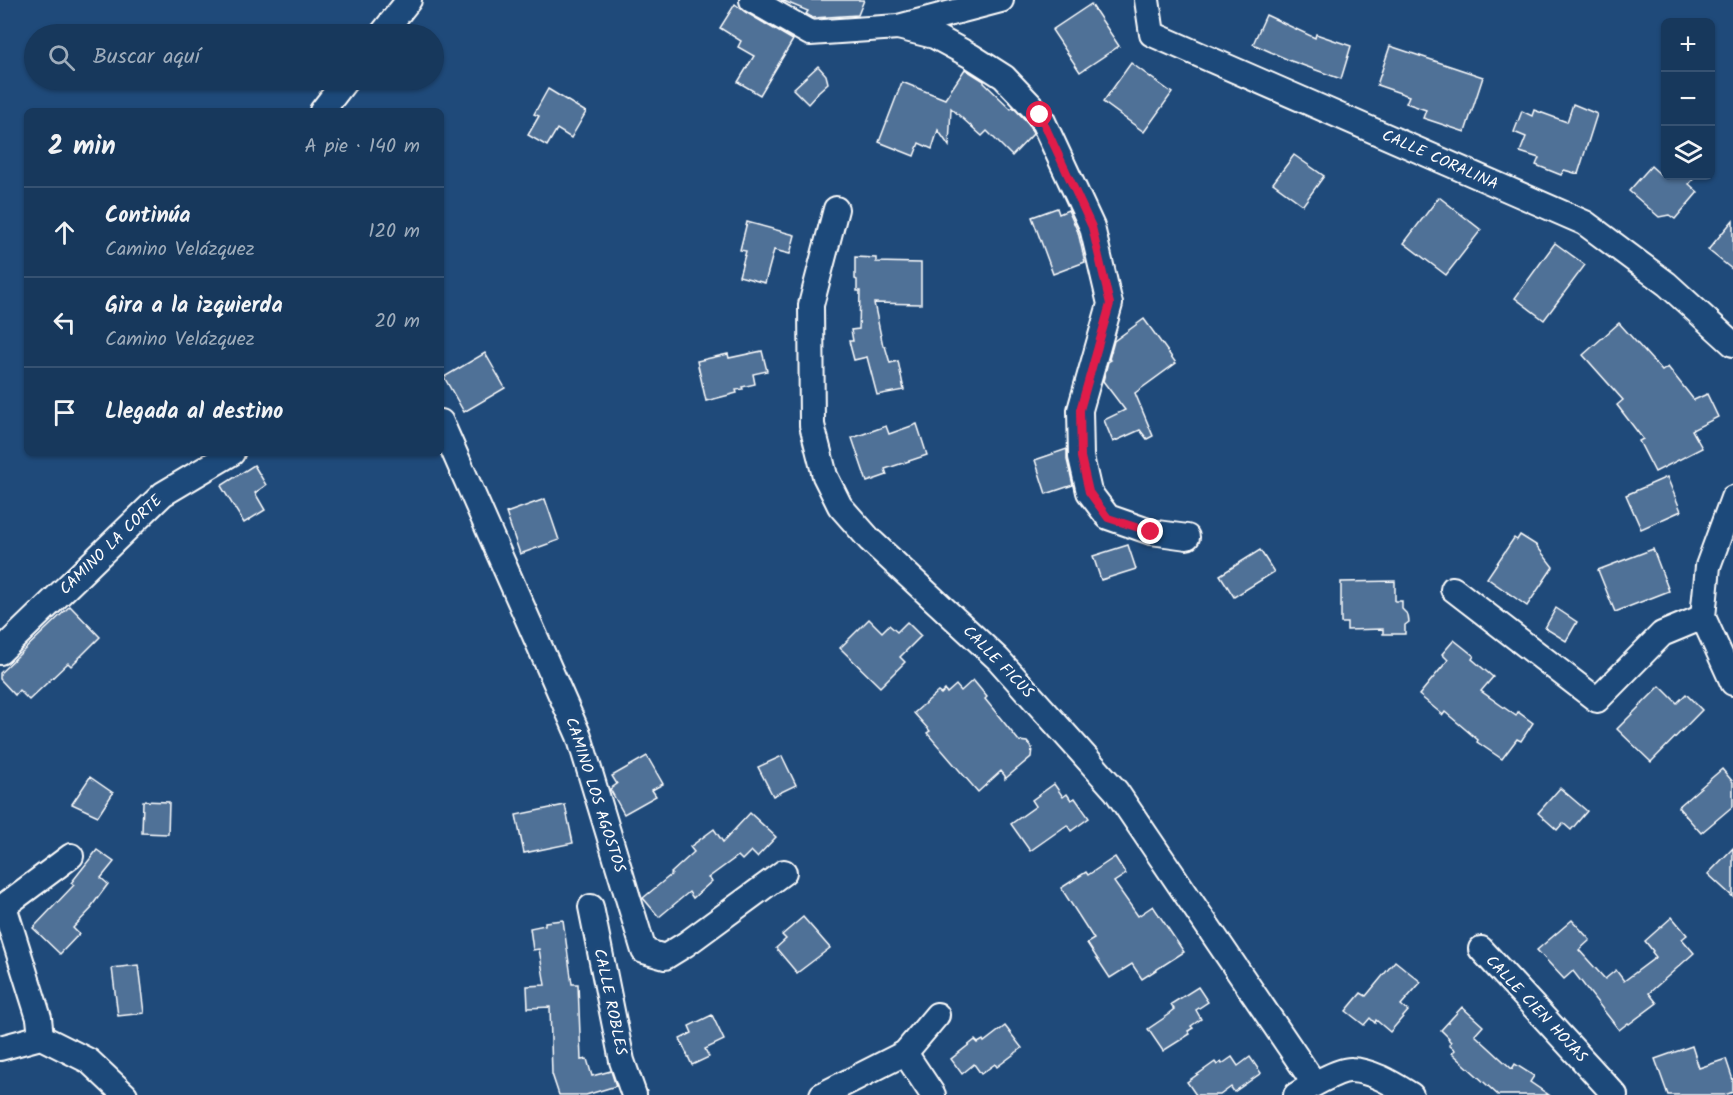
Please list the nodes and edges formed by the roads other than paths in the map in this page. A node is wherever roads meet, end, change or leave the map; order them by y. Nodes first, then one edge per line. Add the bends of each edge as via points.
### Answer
1 (410, 0) edge
2 (752, 0) edge
3 (1001, 0) edge
4 (1147, 0) edge
5 (390, 24) edge
6 (898, 27) junction
7 (338, 90) edge
8 (324, 108) edge
9 (836, 209) dead end
10 (1733, 344) edge
11 (444, 429) edge
12 (227, 456) edge
13 (1733, 498) edge
14 (1186, 537) dead end
15 (1453, 589) dead end
16 (1703, 616) junction
17 (0, 652) edge
18 (1733, 683) edge
19 (71, 856) dead end
20 (784, 872) dead end
21 (591, 908) dead end
22 (1481, 950) dead end
23 (937, 1015) dead end
24 (41, 1036) junction
25 (0, 1048) edge
26 (905, 1053) junction
27 (1305, 1089) edge
28 (125, 1095) edge
29 (634, 1095) edge
30 (822, 1095) edge
31 (933, 1095) edge
32 (1411, 1095) edge
33 (1615, 1095) edge

1 - 5 street
2 - 6 street via 810,33
3 - 6 street
4 - 10 street, CALLE CORALINA via 1152,34 1585,223 1667,284
6 - 14 street via 934,36 971,56 1004,77 1040,115 1092,227 1110,304 1080,410 1081,457 1089,492 1108,518 1151,532
7 - 8 street
9 - 27 street, CALLE FICUS via 811,305 812,425 825,476 840,506 870,540 998,659 1116,791
11 - 20 street, CAMINO LOS AGOSTOS via 579,736 644,951 665,957
12 - 17 street, CAMINO LA CORTE via 163,494
13 - 16 street via 1708,567
15 - 16 street via 1597,700 1662,634
16 - 18 street
19 - 24 street via 4,906 39,1018
21 - 29 street, CALLE ROBLES via 622,1061
22 - 33 street, CALLE CIEN HOJAS
23 - 26 street
24 - 25 street
24 - 28 street via 89,1061
26 - 30 street
26 - 31 street
27 - 32 street via 1349,1069 1383,1078

